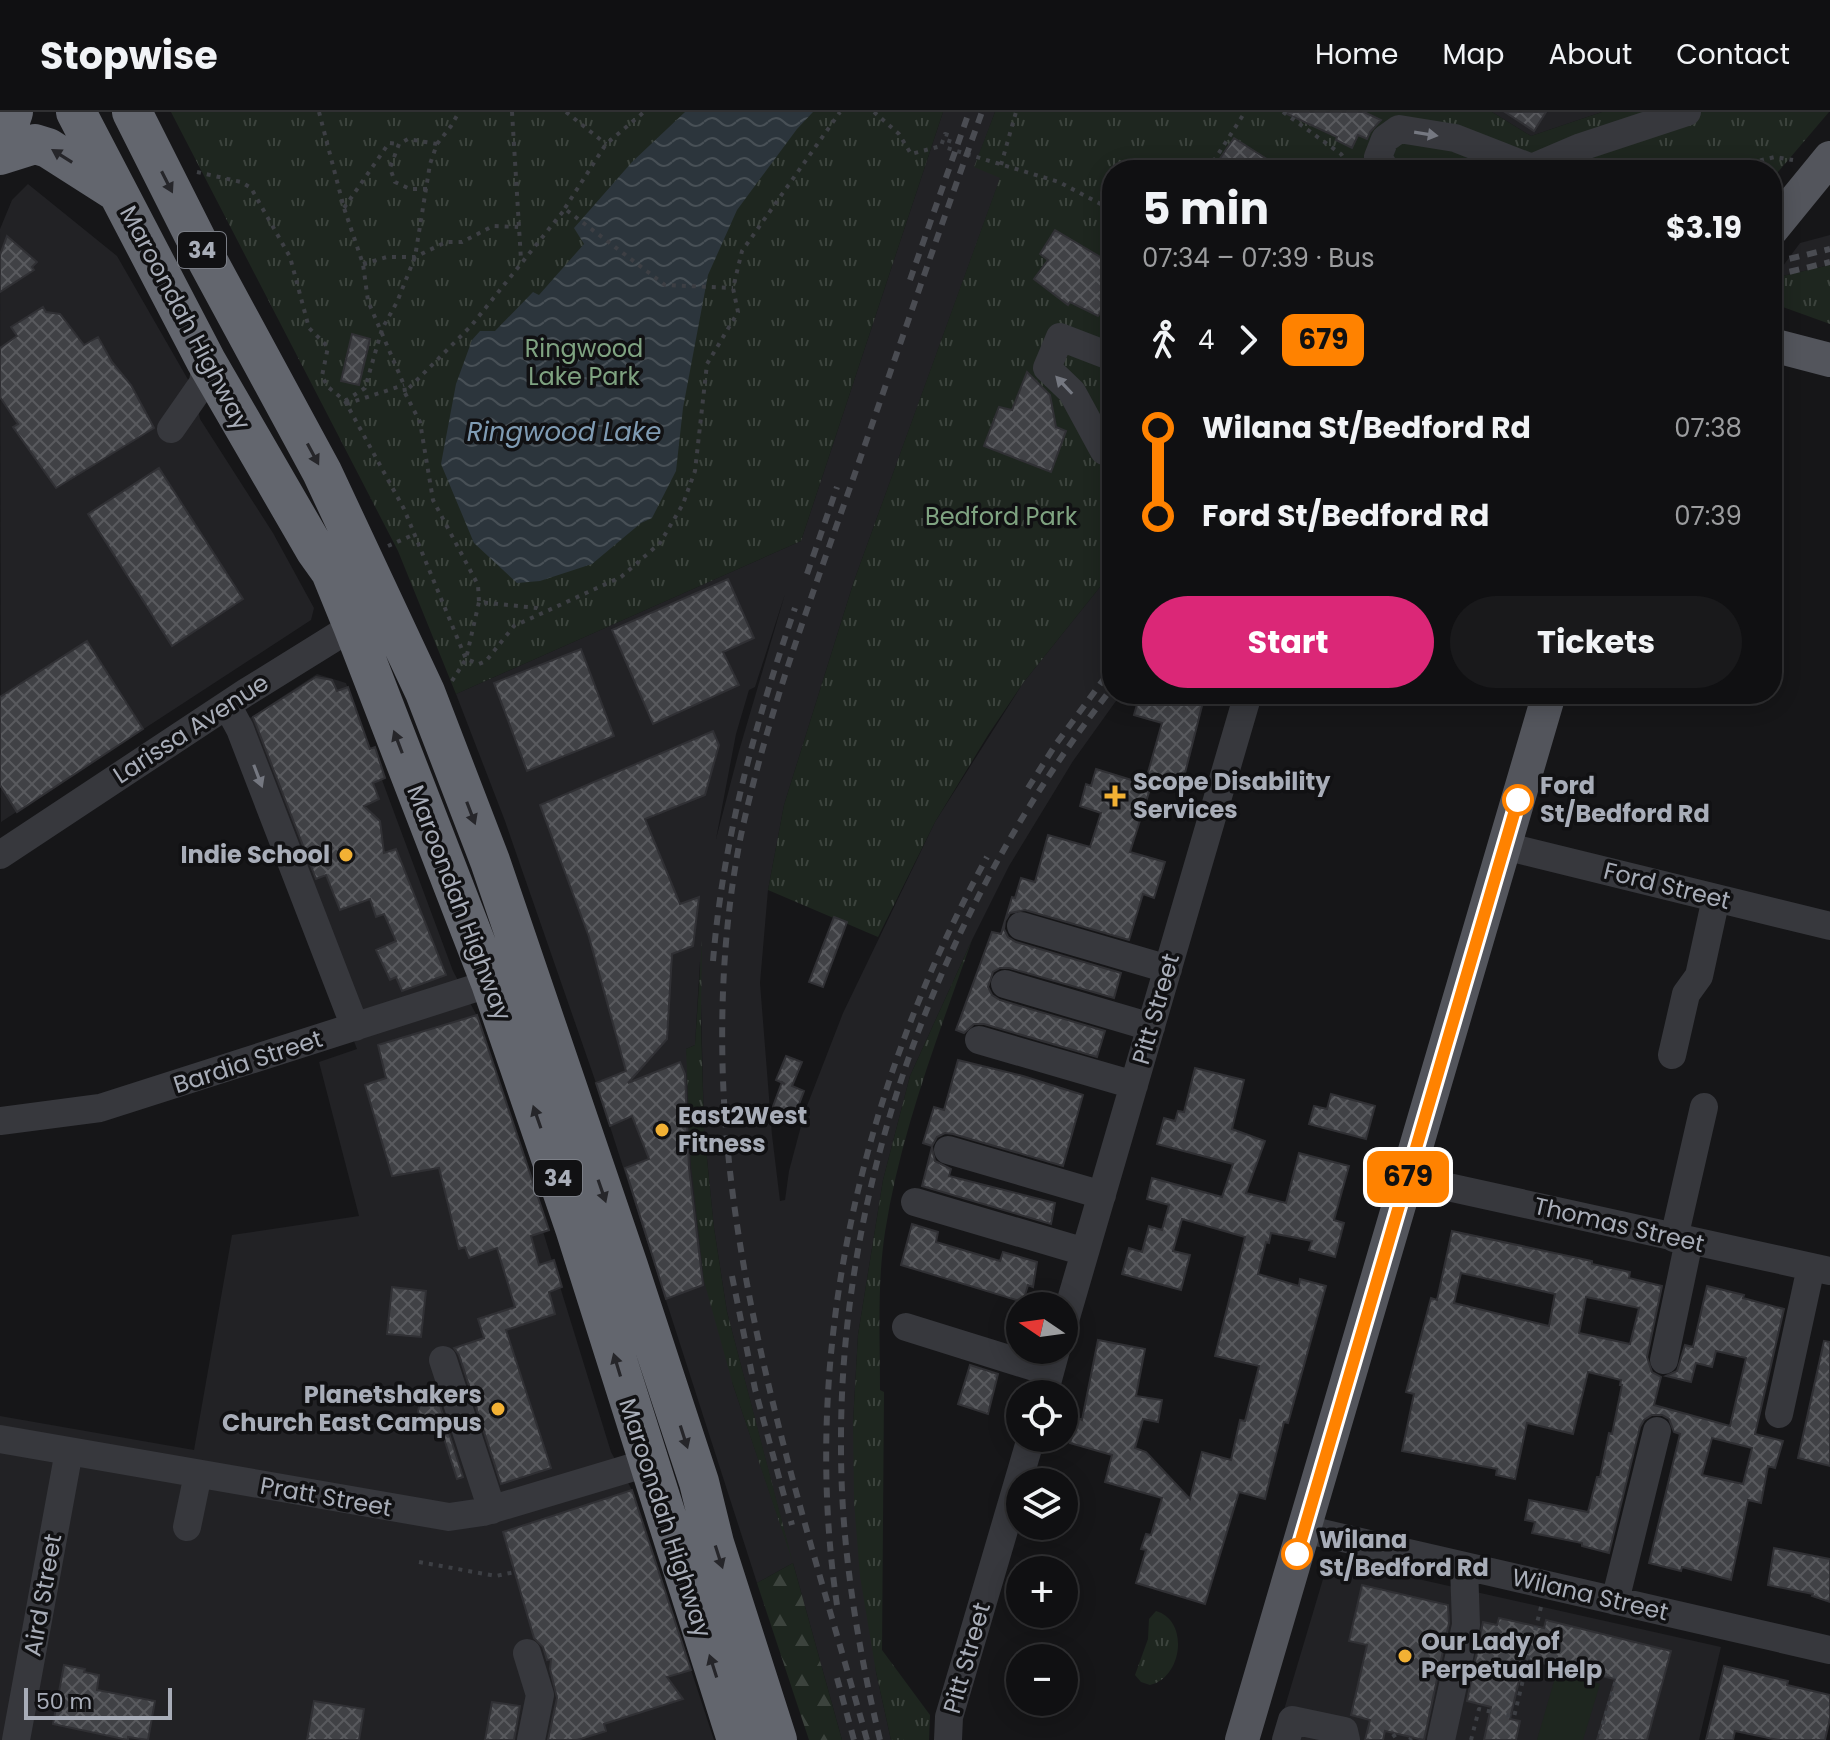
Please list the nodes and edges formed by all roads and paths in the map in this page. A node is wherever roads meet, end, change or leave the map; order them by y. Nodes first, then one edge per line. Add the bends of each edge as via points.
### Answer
1 (13, 112) edge
2 (76, 112) edge
3 (132, 112) edge
4 (319, 112) edge
5 (459, 112) edge
6 (512, 112) edge
7 (566, 112) edge
8 (644, 112) edge
9 (840, 112) edge
10 (874, 112) edge
11 (1016, 112) edge
12 (1245, 112) edge
13 (1283, 112) edge
14 (1687, 112) edge
15 (399, 144) junction
16 (437, 144) junction
17 (606, 144) junction
18 (0, 152) edge
19 (1214, 160) edge
20 (1345, 160) edge
21 (1380, 160) edge
22 (1508, 160) edge
23 (1551, 160) edge
24 (1762, 160) edge
25 (191, 162) dead end
26 (1001, 165) junction
27 (1823, 167) edge
28 (428, 189) junction
29 (117, 192) junction
30 (1102, 205) edge
31 (344, 208) junction
32 (565, 209) junction
33 (1782, 217) edge
34 (518, 227) junction
35 (415, 257) junction
36 (521, 263) junction
37 (363, 264) junction
38 (733, 288) junction
39 (382, 329) junction
40 (1782, 348) edge
41 (1102, 353) edge
42 (1830, 360) edge
43 (206, 361) junction
44 (277, 385) junction
45 (404, 385) junction
46 (405, 392) junction
47 (345, 402) junction
48 (235, 412) junction
49 (1102, 447) edge
50 (415, 534) junction
51 (362, 557) junction
52 (479, 602) junction
53 (543, 611) junction
54 (370, 619) junction
55 (466, 659) junction
56 (449, 687) dead end
57 (1245, 704) edge
58 (1546, 704) edge
59 (227, 705) junction
60 (1504, 846) junction
61 (0, 855) edge
62 (1716, 898) junction
63 (1021, 926) dead end
64 (1830, 926) edge
65 (1168, 969) junction
66 (491, 983) junction
67 (1005, 984) dead end
68 (355, 1027) junction
69 (1151, 1027) junction
70 (978, 1047) dead end
71 (1672, 1055) dead end
72 (1132, 1091) junction
73 (1704, 1107) dead end
74 (0, 1121) edge
75 (948, 1150) dead end
76 (1407, 1178) junction
77 (1102, 1195) junction
78 (913, 1211) dead end
79 (1682, 1240) junction
80 (1082, 1261) junction
81 (628, 1266) junction
82 (1820, 1269) edge
83 (590, 1279) junction
84 (1073, 1292) edge
85 (906, 1327) dead end
86 (443, 1360) dead end
87 (1664, 1360) dead end
88 (1050, 1372) edge
89 (1779, 1414) dead end
90 (1657, 1431) dead end
91 (0, 1439) edge
92 (69, 1451) junction
93 (1027, 1452) edge
94 (647, 1463) junction
95 (198, 1474) junction
96 (492, 1510) junction
97 (187, 1527) dead end
98 (1304, 1529) junction
99 (419, 1562) dead end
100 (1464, 1566) junction
101 (515, 1572) dead end
102 (1615, 1601) junction
103 (1541, 1604) dead end
104 (1830, 1650) edge
105 (527, 1653) dead end
106 (1528, 1659) junction
107 (1393, 1734) dead end
108 (1245, 1739) edge
109 (16, 1740) edge
110 (531, 1740) edge
111 (737, 1740) edge
112 (777, 1740) edge
113 (948, 1740) edge
114 (1286, 1740) edge
115 (1346, 1740) edge
116 (1397, 1740) edge
117 (1441, 1740) edge
118 (1471, 1740) edge
119 (1598, 1740) edge

1 - 18 highway
2 - 29 highway, Maroondah Highway / 34
3 -> 44 highway, Maroondah Highway / 34
4 - 31 path
5 - 16 path
6 - 34 path
7 - 17 path
8 - 17 path
9 - 38 path via 742,251
10 - 26 path via 899,134 911,154 941,146 945,134 951,136 947,148
11 - 26 path
12 - 19 path
13 - 20 path
14 - 23 street
15 - 16 path via 408,139
15 - 28 path via 390,168 395,182
15 - 31 path via 389,143
16 - 28 path
17 - 32 path
29 -> 18 highway via 48,148 35,144
21 -> 22 street via 1385,139 1399,129 1455,138
24 - 27 path via 1775,157
25 - 47 path via 198,174 241,182 261,202 290,257 309,328 328,347 322,376
26 - 30 path via 1059,182
27 - 33 main road
28 - 35 path
29 - 43 highway, Maroondah Highway / 34
31 - 37 path
32 - 36 path
32 - 38 path via 665,285
34 - 35 path via 493,226
34 - 36 path
35 - 37 path
35 - 39 path
36 - 46 path via 471,326
37 - 39 path via 368,301
38 - 53 path via 738,312 707,364 695,471 683,504 660,543 640,563 600,589
39 - 45 path
39 - 47 path via 365,388
40 - 42 main road
49 -> 41 street via 1072,392 1047,368 1060,337
43 - 48 highway, Maroondah Highway / 34
43 - 48 street via 203,383 171,429 202,410
44 - 48 highway
44 -> 51 highway, Maroondah Highway / 34
45 - 46 path
45 - 47 path
46 - 52 path via 420,422 433,500 478,585
47 - 50 path
48 - 54 highway, Maroondah Highway / 34 via 331,572
50 - 51 path
50 - 55 path
51 - 54 highway, Maroondah Highway / 34
52 - 53 path
52 - 55 path
53 - 55 path via 514,626 486,661
54 - 59 street, Larissa Avenue
66 -> 54 highway, Maroondah Highway / 34
54 -> 81 highway, Maroondah Highway / 34 via 425,692 490,861
55 - 56 path
57 - 65 street, Pitt Street
58 - 60 main road
59 - 61 street, Larissa Avenue
59 -> 68 street
60 - 62 street, Ford Street
60 - 76 main road
62 - 64 street, Ford Street
62 - 71 street via 1699,976 1686,994
63 - 65 street
65 - 69 street, Pitt Street
66 - 68 street, Bardia Street
83 -> 66 highway, Maroondah Highway / 34
67 - 69 street
68 - 74 street, Bardia Street via 100,1108
69 - 72 street, Pitt Street
70 - 72 street
72 - 77 street, Pitt Street
73 - 79 street
75 - 77 street
76 - 79 street, Thomas Street
76 - 98 main road
77 - 80 street, Pitt Street
78 - 80 street
79 - 82 street, Thomas Street
79 - 87 street
80 - 84 street, Pitt Street
81 - 83 highway
81 -> 112 highway, Maroondah Highway / 34
82 - 89 street
94 -> 83 highway, Maroondah Highway / 34
85 - 88 street
86 - 96 street
90 - 102 street
91 - 92 street, Pratt Street
92 - 95 street, Pratt Street
92 - 109 street, Aird Street
93 - 113 street, Pitt Street via 949,1717
94 - 96 street, Pratt Street
111 -> 94 highway, Maroondah Highway / 34
95 - 96 street, Pratt Street via 449,1517
95 - 97 street
98 - 100 street, Wilana Street
98 - 108 main road
99 - 101 path via 496,1576
100 - 102 street, Wilana Street
100 - 117 street via 1466,1625
102 - 104 street, Wilana Street
103 - 106 path
105 - 110 street via 540,1695
106 - 118 path via 1514,1717 1479,1709
106 - 119 path via 1617,1677
107 - 116 path
114 - 115 street via 1292,1720 1344,1731

